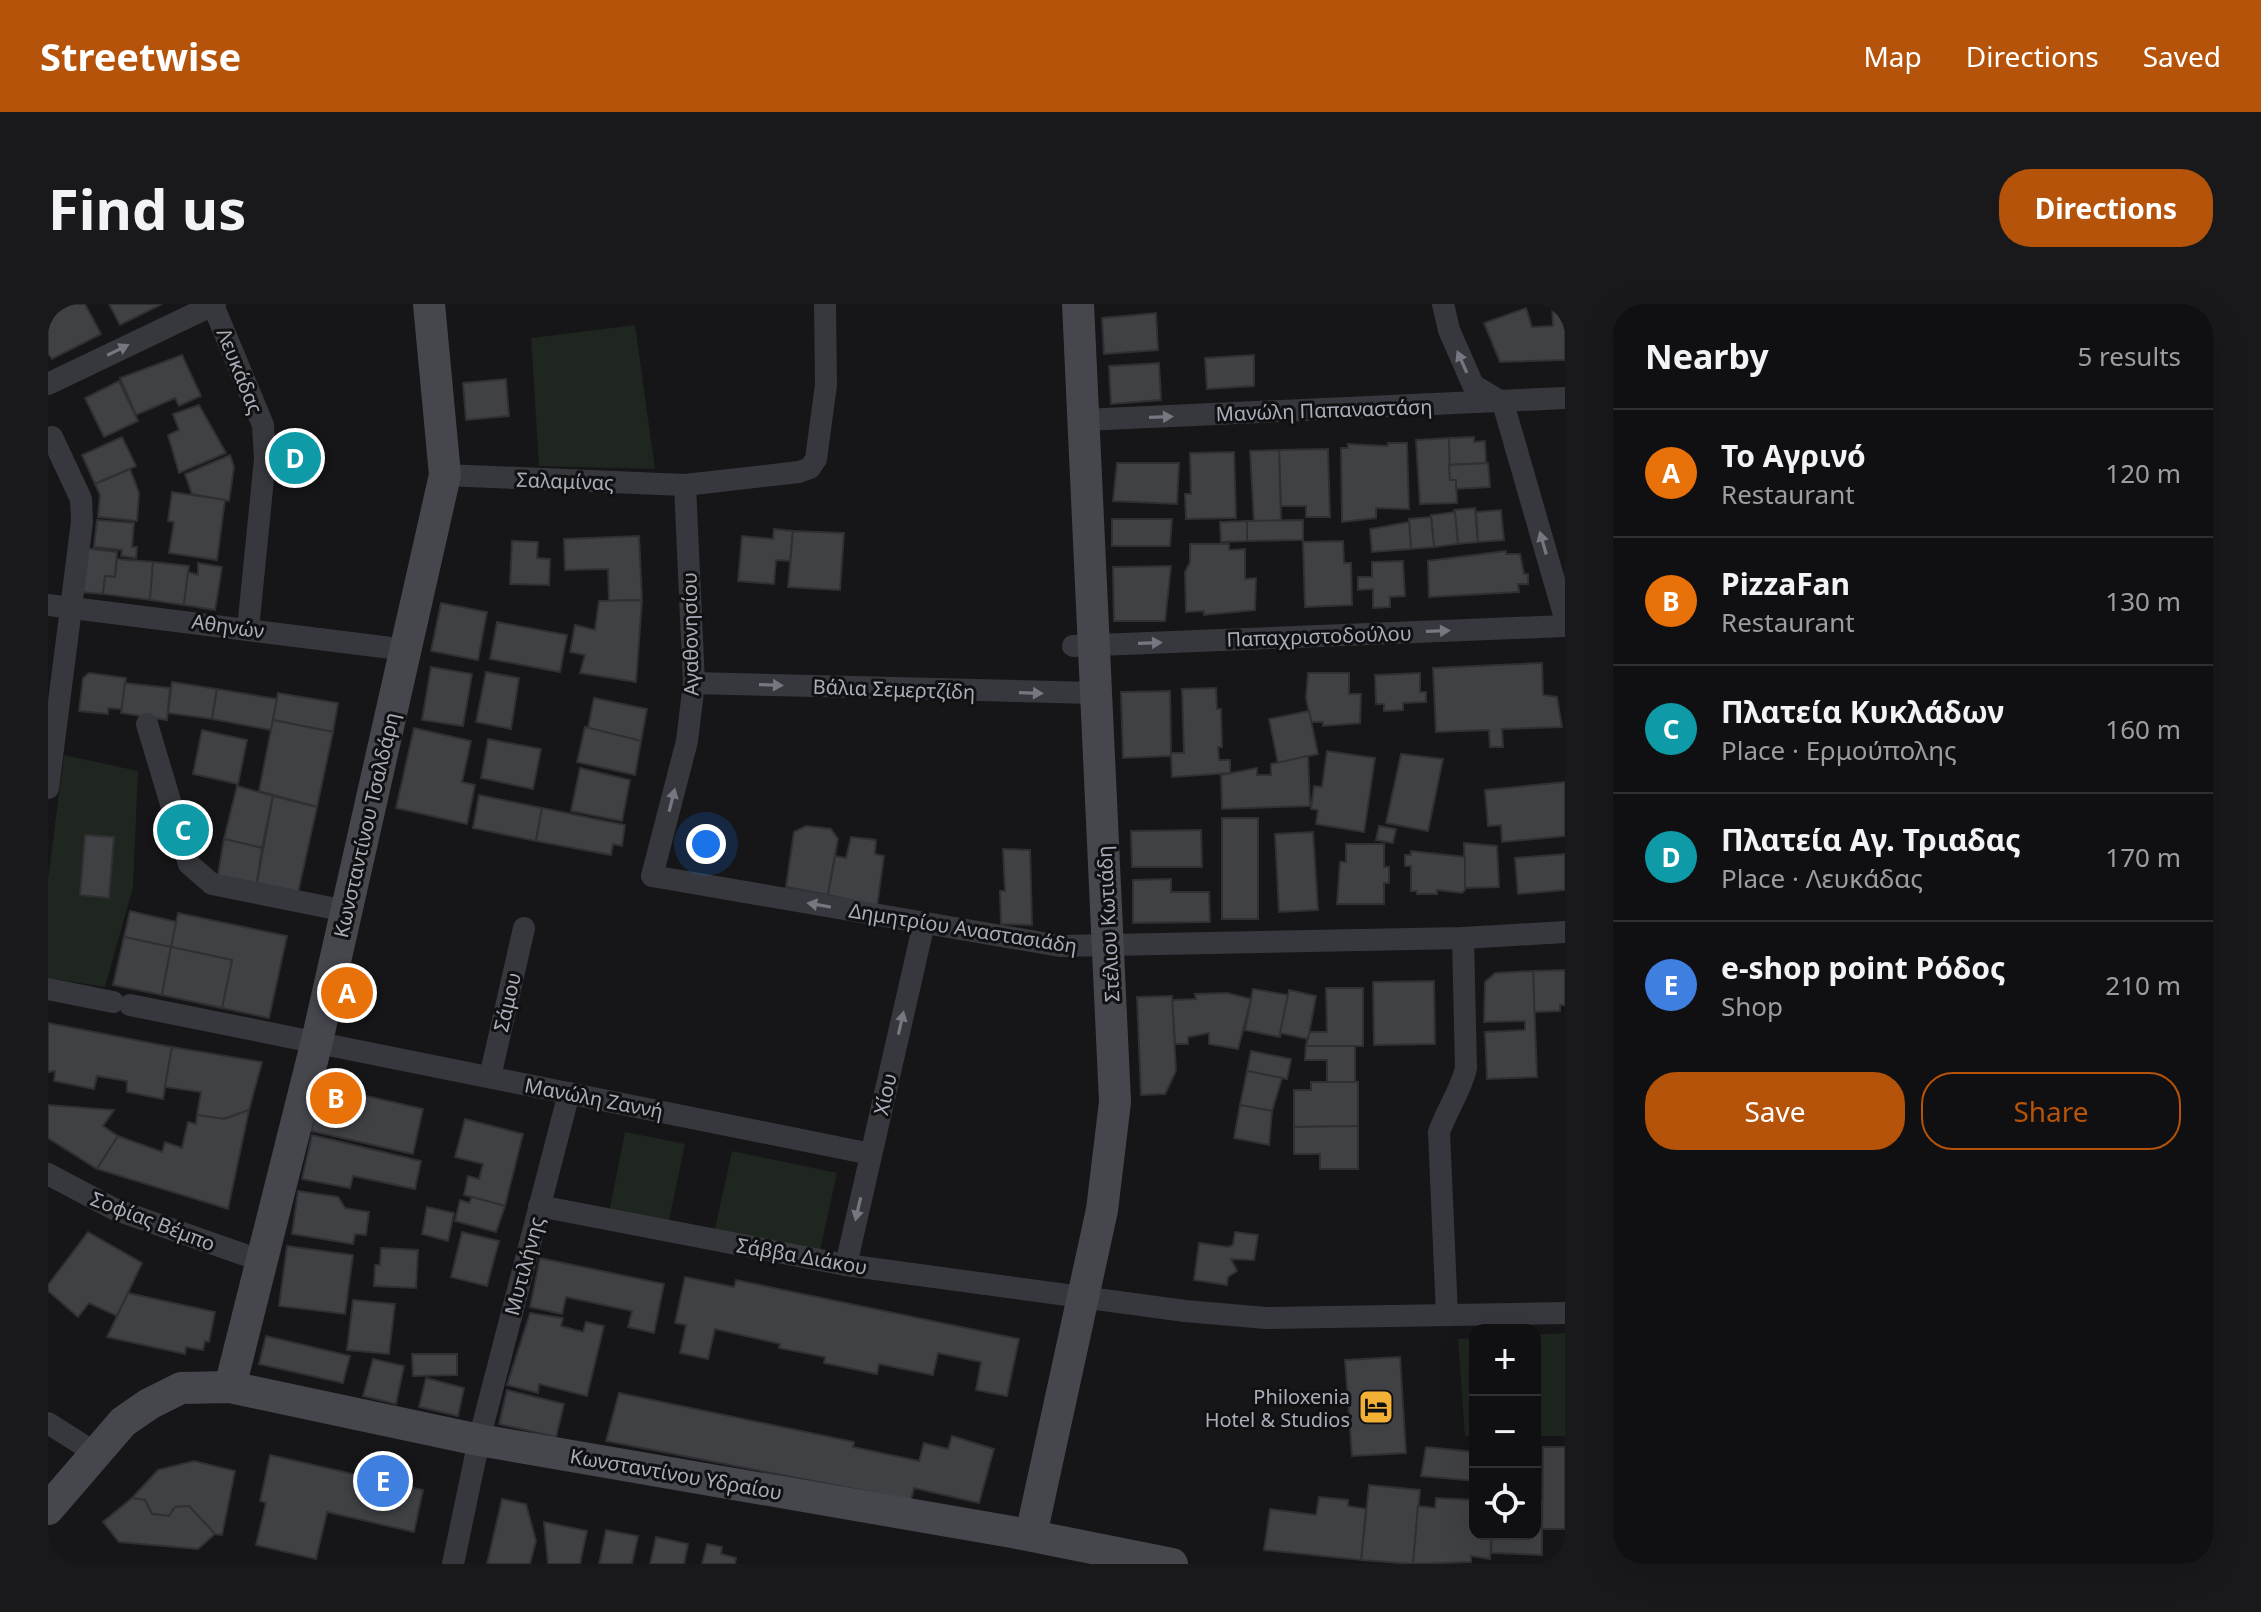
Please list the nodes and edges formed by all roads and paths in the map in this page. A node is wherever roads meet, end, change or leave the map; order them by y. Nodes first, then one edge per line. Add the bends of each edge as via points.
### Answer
1 (214, 304) edge
2 (429, 304) edge
3 (825, 304) edge
4 (1060, 304) edge
5 (1078, 304) edge
6 (1443, 304) edge
7 (48, 384) edge
8 (1565, 398) edge
9 (1503, 403) junction
10 (1083, 420) junction
11 (52, 437) dead end
12 (445, 475) junction
13 (685, 485) junction
14 (48, 605) edge
15 (73, 605) junction
16 (1565, 618) edge
17 (1565, 626) edge
18 (248, 629) junction
19 (1082, 646) junction
20 (407, 650) junction
21 (694, 683) junction
22 (1085, 694) junction
23 (147, 724) dead end
24 (48, 788) edge
25 (652, 876) joint
26 (346, 911) junction
27 (924, 923) junction
28 (524, 928) dead end
29 (1565, 932) edge
30 (1463, 938) junction
31 (1100, 947) junction
32 (48, 989) edge
33 (317, 1041) junction
34 (490, 1077) junction
35 (569, 1093) junction
36 (871, 1154) junction
37 (53, 1185) edge
38 (539, 1206) junction
39 (262, 1261) junction
40 (846, 1265) junction
41 (1074, 1294) junction
42 (1565, 1313) edge
43 (1447, 1315) junction
44 (230, 1387) junction
45 (48, 1423) edge
46 (479, 1440) junction
47 (97, 1454) junction
48 (48, 1509) edge
49 (1022, 1534) junction
50 (1126, 1559) edge
51 (453, 1564) edge
52 (1172, 1564) edge

7 -> 1 street
1 - 18 street, Λευκάδας via 263,425 265,459
2 - 12 street, Κωνσταντίνου Τσαλδάρη
3 - 13 street, Σαλαμίνας via 826,385 816,459 810,468
4 - 19 street, Στέλιου Κωτιάδη
5 - 10 street, Στέλιου Κωτιάδη
9 -> 6 street via 1473,385
8 - 9 street, Μανώλη Παπαναστάση
10 -> 9 street, Μανώλη Παπαναστάση
16 -> 9 street
10 - 19 street, Στέλιου Κωτιάδη
11 - 15 street via 81,499
12 - 13 street, Σαλαμίνας
12 - 20 street, Κωνσταντίνου Τσαλδάρη
13 - 21 street, Αγαθονησίου
14 - 15 street, Αθηνών
15 - 18 street, Αθηνών
15 - 24 street
19 -> 17 street, Παπαχριστοδούλου
18 - 20 street, Αθηνών
19 - 22 street, Στέλιου Κωτιάδη
20 - 26 street, Κωνσταντίνου Τσαλδάρη
21 -> 22 street, Βάλια Σεμερτζίδη
25 -> 21 street, Αγαθονησίου via 687,741
22 - 31 street, Στέλιου Κωτιάδη
23 - 26 street via 189,864 212,884
27 -> 25 street, Δημητρίου Αναστασιάδη
26 - 33 street, Κωνσταντίνου Τσαλδάρη
27 - 31 street, Δημητρίου Αναστασιάδη via 1036,943
36 -> 27 street, Χίου
28 - 34 street, Σάμου
29 - 30 street, Δημητρίου Αναστασιάδη
30 - 31 street, Δημητρίου Αναστασιάδη
30 - 43 street via 1466,1068 1439,1132
31 - 41 street, Στέλιου Κωτιάδη via 1115,1074 1112,1137 1102,1210
32 - 33 street, Μανώλη Ζαννή
33 - 34 street, Μανώλη Ζαννή
33 - 39 street, Κωνσταντίνου Τσαλδάρη
34 - 35 street, Μανώλη Ζαννή
35 - 36 street, Μανώλη Ζαννή
35 - 38 street, Μυτιλήνης
36 -> 40 street, Χίου
37 - 39 street, Σοφίας Βέμπο
38 - 40 street, Σάββα Διάκου
38 - 46 street, Μυτιλήνης
39 - 44 street, Κωνσταντίνου Τσαλδάρη
40 - 41 street, Σάββα Διάκου
41 - 43 street, Σάββα Διάκου via 1266,1318
41 - 49 street, Στέλιου Κωτιάδη
42 - 43 street, Σάββα Διάκου
44 - 46 street, Κωνσταντίνου Υδραίου
44 - 47 street, Κωνσταντίνου Υδραίου via 181,1388 123,1422
45 - 47 street
46 - 49 street, Κωνσταντίνου Υδραίου
46 - 51 street, Μυτιλήνης
47 - 48 street
49 - 50 street, Κωνσταντίνου Υδραίου
50 - 52 street, Κωνσταντίνου Υδραίου

